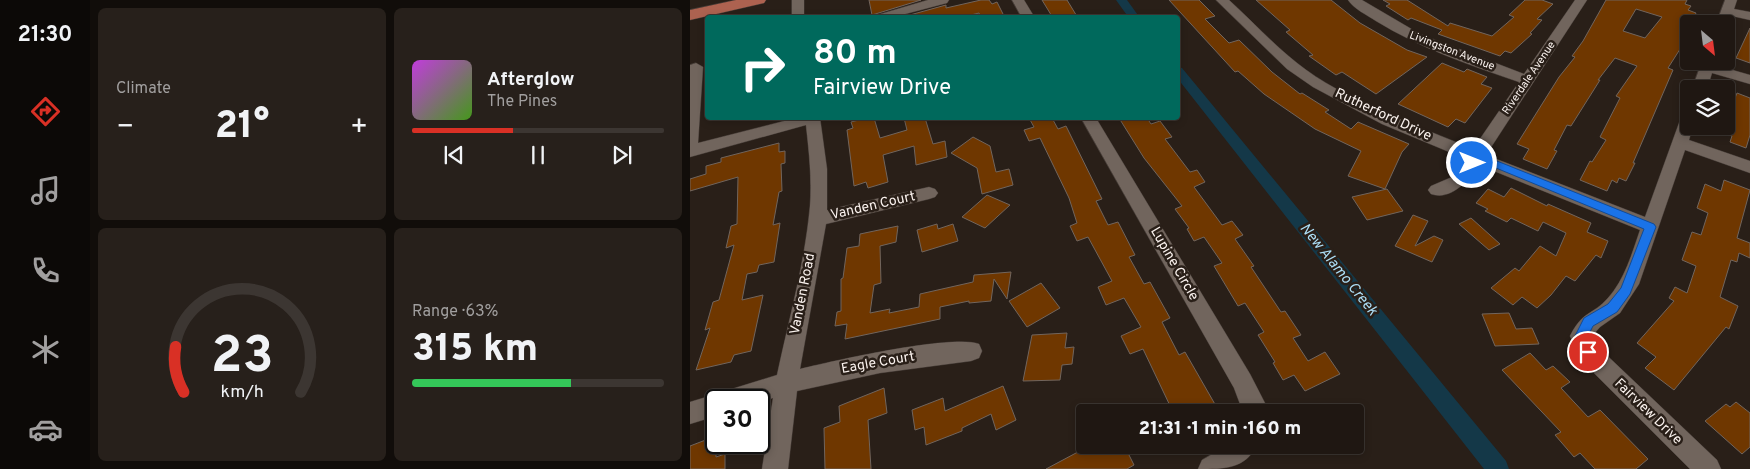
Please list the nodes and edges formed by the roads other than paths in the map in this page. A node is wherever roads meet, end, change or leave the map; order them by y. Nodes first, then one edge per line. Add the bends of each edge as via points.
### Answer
1 (758, 0) edge
2 (798, 0) edge
3 (943, 0) edge
4 (1018, 0) edge
5 (1222, 0) edge
6 (1354, 0) edge
7 (1581, 0) edge
8 (1729, 5) edge
9 (690, 15) edge
10 (798, 15) edge
11 (885, 15) edge
12 (1027, 15) edge
13 (1750, 16) edge
14 (696, 67) dead end
15 (1724, 70) edge
16 (1527, 80) junction
17 (1750, 80) edge
18 (806, 120) edge
19 (813, 120) edge
20 (1089, 120) edge
21 (1682, 135) edge
22 (690, 142) edge
23 (1680, 142) junction
24 (690, 151) edge
25 (1477, 156) junction
26 (1750, 167) edge
27 (1437, 190) dead end
28 (930, 193) dead end
29 (817, 219) junction
30 (1650, 227) junction
31 (971, 350) dead end
32 (786, 383) junction
33 (766, 389) edge
34 (1254, 404) edge
35 (705, 408) edge
36 (690, 413) edge
37 (1236, 454) edge
38 (775, 469) edge
39 (1212, 469) edge
40 (1708, 469) edge

1 - 9 main road
2 - 10 street
3 - 11 street
4 - 12 street
5 - 25 street, Rutherford Drive via 1278,54 1318,84 1388,120
6 - 16 street, Livingston Avenue via 1375,16 1419,40
7 - 16 street, Riverdale Avenue
8 - 13 street
14 - 22 street
15 - 17 street
16 - 25 street, Riverdale Avenue
18 - 24 street
19 - 29 street, Vanden Road
20 - 34 street, Lupine Circle
21 - 23 street, Fairview Drive
23 - 26 street
23 - 30 street, Fairview Drive
25 - 27 street, Riverdale Avenue via 1458,181
25 - 30 street, Rutherford Drive
28 - 29 street, Vanden Court
29 - 32 street, Vanden Road
30 - 40 street, Fairview Drive via 1626,291 1612,308 1588,322 1582,336 1588,352
31 - 32 street, Eagle Court via 866,365
32 - 33 street, Eagle Court
32 - 38 street, Vanden Road
35 - 36 street
37 - 39 street

